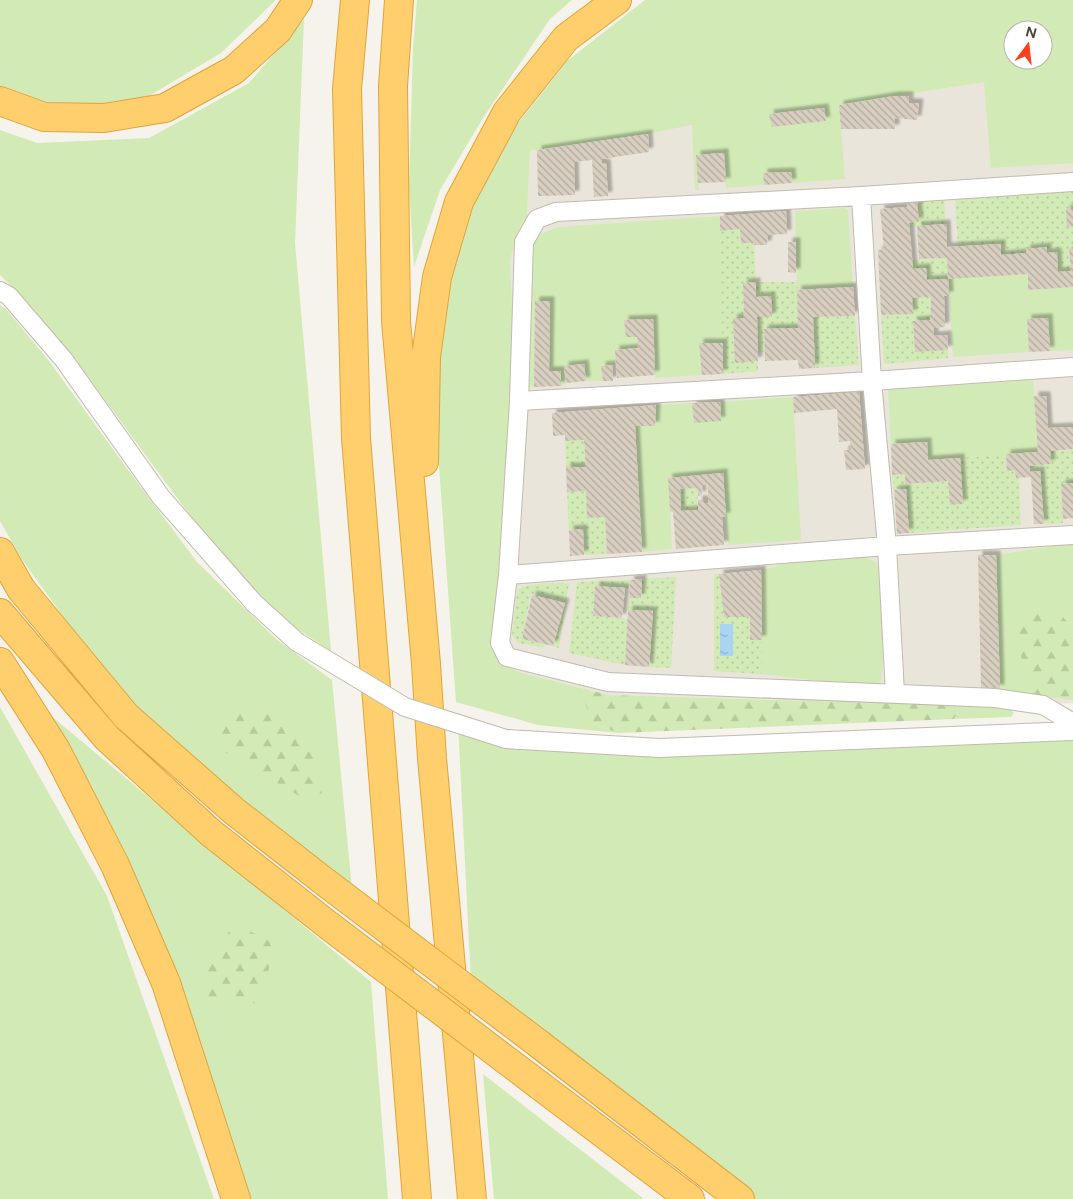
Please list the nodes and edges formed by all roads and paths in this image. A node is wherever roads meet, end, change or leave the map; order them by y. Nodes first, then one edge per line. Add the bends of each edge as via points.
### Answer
1 (298, 0) edge
2 (355, 0) edge
3 (399, 0) edge
4 (617, 0) edge
5 (0, 101) edge
6 (1073, 182) edge
7 (860, 196) junction
8 (0, 290) edge
9 (1073, 367) edge
10 (872, 381) junction
11 (519, 400) junction
12 (1073, 535) edge
13 (887, 546) junction
14 (0, 552) edge
15 (508, 575) junction
16 (0, 613) edge
17 (0, 662) edge
18 (426, 664) junction
19 (895, 693) junction
20 (1073, 723) edge
21 (1073, 731) edge
22 (236, 1199) edge
23 (417, 1199) edge
24 (472, 1199) edge
25 (690, 1199) edge
26 (740, 1199) edge

1 - 5 highway via 278,30 234,70 166,108 104,118 44,117
2 - 23 highway via 347,89 356,438
3 - 18 highway via 393,86 396,322
4 - 18 highway via 566,38 507,112 459,202 436,277 426,357 423,480 434,628
6 - 7 street
7 - 10 street
7 - 11 street via 556,212 537,219 524,242
8 - 21 street, bridge via 9,296 64,360 161,497 254,603 297,642 405,707 506,739 658,748
9 - 10 street
10 - 11 street
10 - 13 street
11 - 15 street
12 - 13 street
13 - 15 street
13 - 19 street
14 - 26 highway, bridge via 21,589 126,716 234,811
15 - 19 street via 500,642 506,657 608,682
16 - 25 highway, bridge via 107,738 211,833
17 - 22 highway via 56,750 116,865 166,983
18 - 24 highway
19 - 20 street via 995,698 1042,705

